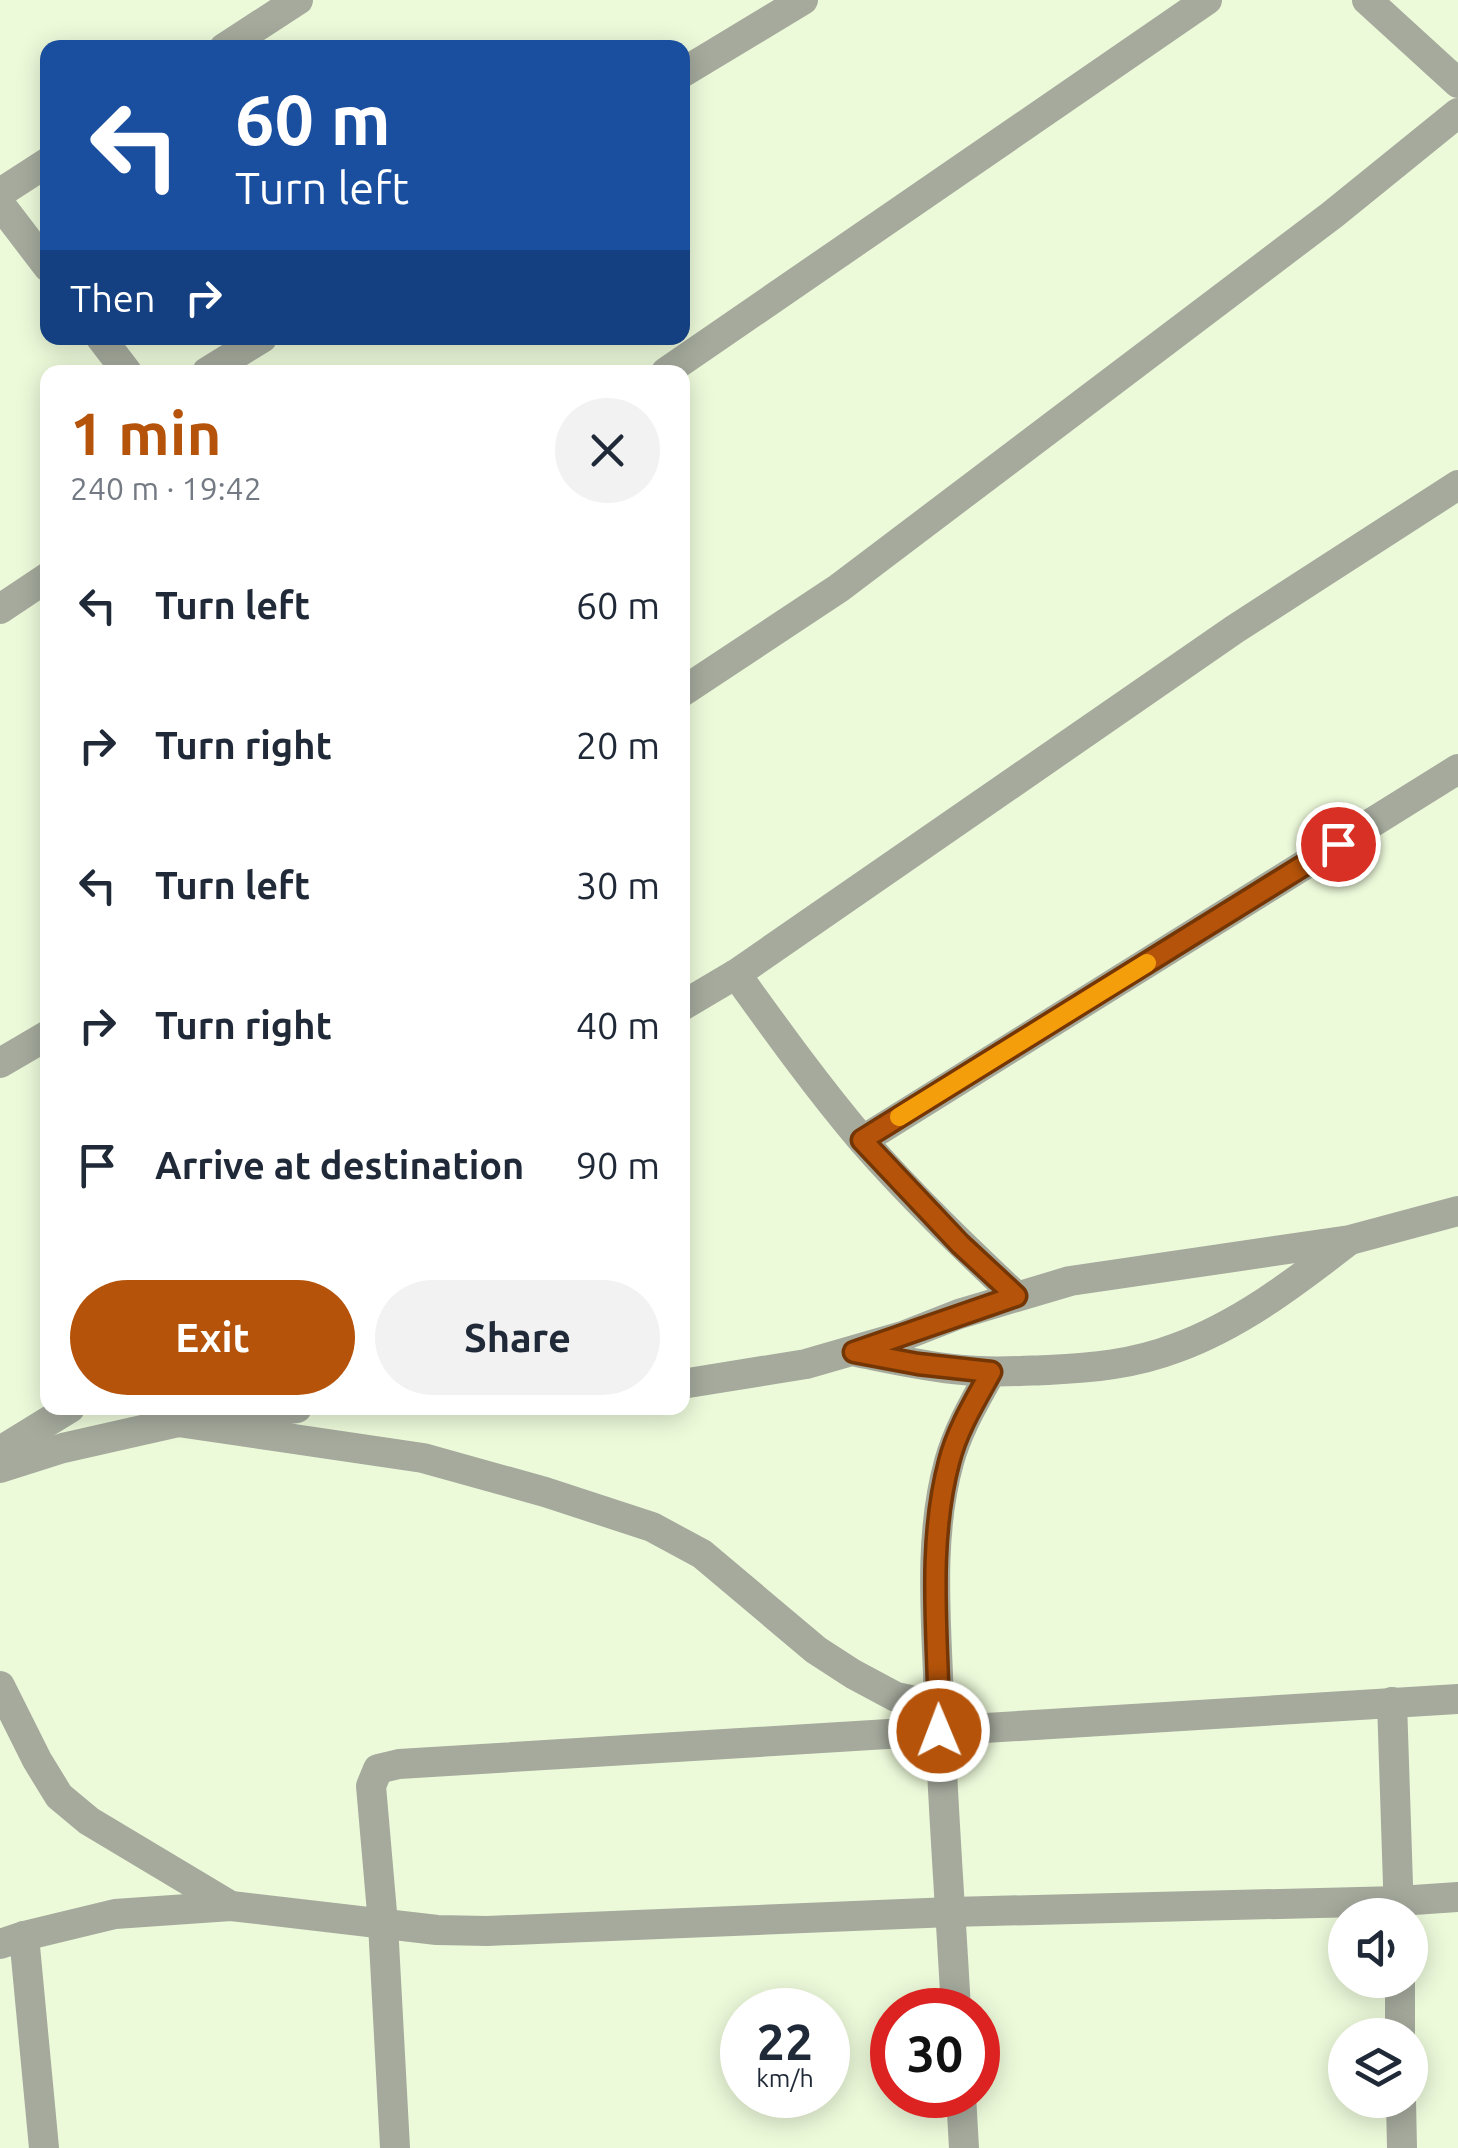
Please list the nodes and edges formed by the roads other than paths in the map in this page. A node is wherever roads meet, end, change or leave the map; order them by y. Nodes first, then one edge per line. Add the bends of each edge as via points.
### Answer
1 (803, 0) edge
2 (1207, 0) edge
3 (1368, 0) edge
4 (278, 5) edge
5 (234, 40) edge
6 (690, 68) edge
7 (1458, 84) edge
8 (1458, 113) edge
9 (40, 167) edge
10 (0, 193) edge
11 (0, 204) edge
12 (40, 256) edge
13 (106, 345) edge
14 (251, 345) edge
15 (121, 365) edge
16 (218, 365) edge
17 (676, 365) edge
18 (1458, 485) edge
19 (40, 583) edge
20 (0, 609) edge
21 (690, 687) edge
22 (1458, 769) edge
23 (736, 974) junction
24 (690, 1001) edge
25 (40, 1040) edge
26 (0, 1063) edge
27 (862, 1140) junction
28 (1458, 1211) edge
29 (1350, 1240) junction
30 (1016, 1296) junction
31 (854, 1352) junction
32 (991, 1372) junction
33 (690, 1383) edge
34 (59, 1415) edge
35 (238, 1415) edge
36 (178, 1422) junction
37 (0, 1451) edge
38 (0, 1468) edge
39 (0, 1686) edge
40 (1458, 1699) edge
41 (1392, 1702) junction
42 (939, 1718) junction
43 (1399, 1898) edge
44 (1458, 1898) edge
45 (1428, 1903) edge
46 (231, 1906) junction
47 (1328, 1909) edge
48 (951, 1912) junction
49 (384, 1924) junction
50 (12, 1940) edge
51 (955, 1988) edge
52 (962, 2118) edge
53 (1401, 2118) edge
54 (44, 2148) edge
55 (395, 2148) edge
56 (964, 2148) edge
57 (1402, 2148) edge

1 - 6 street
2 - 17 street
3 - 7 street
4 - 5 street
8 - 21 street via 840,588
9 - 10 street
11 - 12 street
13 - 15 street
14 - 16 street
18 - 23 street via 1235,629
19 - 20 street
22 - 27 street
23 - 24 street
23 - 27 street
25 - 26 street
27 - 30 street
28 - 29 street
29 - 30 street via 1070,1281
29 - 32 street via 1287,1288 1177,1348 1092,1368
30 - 31 street
31 - 32 street
31 - 33 street
32 - 42 street via 949,1462 940,1515 934,1590
34 - 37 street
35 - 36 street
36 - 38 street
36 - 42 street via 424,1458 652,1526 702,1554 816,1650
39 - 46 street via 60,1796
40 - 41 street
41 - 42 street
41 - 43 street
42 - 48 street
42 - 49 street via 378,1769 371,1786
44 - 45 street
46 - 49 street
46 - 50 street via 115,1914
47 - 48 street
48 - 49 street via 486,1932
48 - 51 street
49 - 55 street
50 - 54 street
52 - 56 street
53 - 57 street

